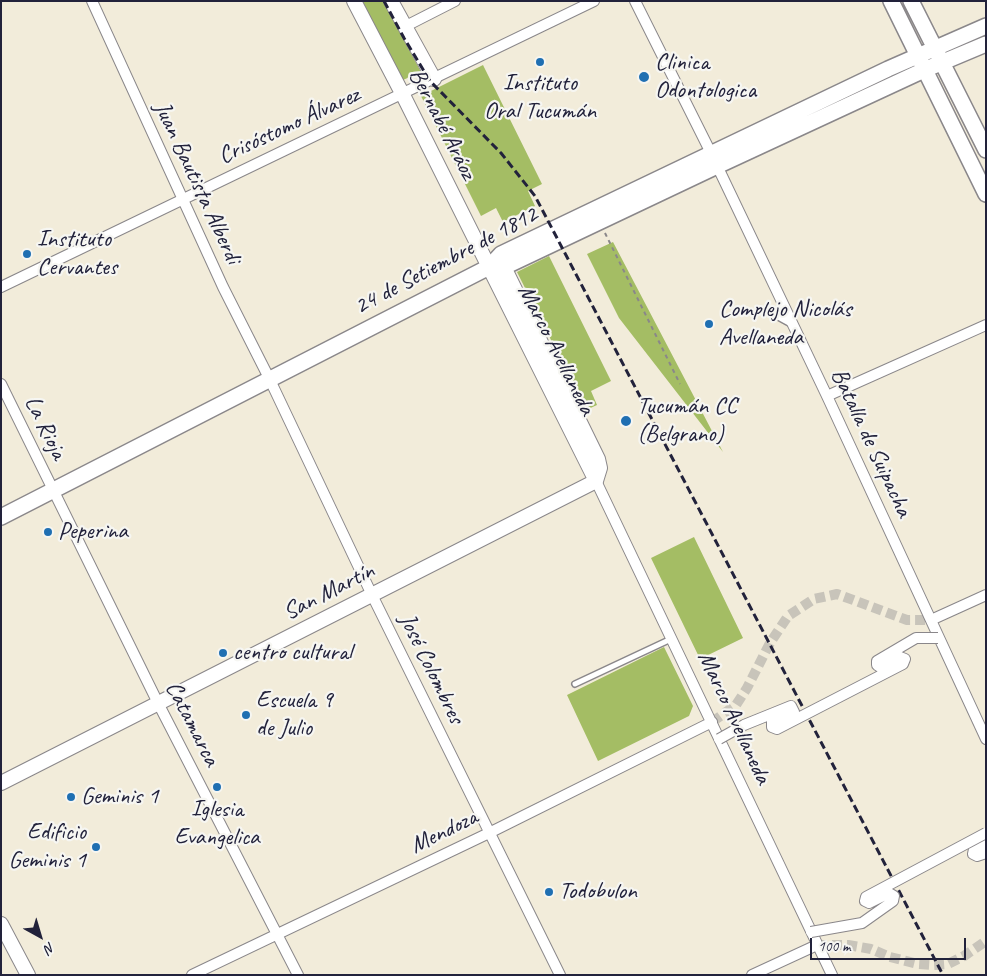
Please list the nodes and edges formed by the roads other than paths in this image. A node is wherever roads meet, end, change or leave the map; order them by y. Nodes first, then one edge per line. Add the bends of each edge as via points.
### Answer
1 (92, 1) edge
2 (354, 1) edge
3 (391, 1) edge
4 (455, 1) edge
5 (594, 1) edge
6 (635, 1) edge
7 (891, 1) edge
8 (911, 1) edge
9 (920, 19) junction
10 (986, 26) edge
11 (404, 27) junction
12 (906, 32) junction
13 (967, 35) junction
14 (986, 45) edge
15 (934, 49) junction
16 (917, 56) junction
17 (942, 64) junction
18 (888, 69) junction
19 (924, 70) junction
20 (434, 78) junction
21 (894, 84) junction
22 (403, 94) junction
23 (960, 99) junction
24 (942, 107) junction
25 (986, 150) edge
26 (714, 160) junction
27 (986, 194) edge
28 (182, 199) junction
29 (497, 267) junction
30 (1, 287) edge
31 (769, 312) dead end
32 (793, 325) junction
33 (986, 325) edge
34 (270, 380) junction
35 (1, 384) edge
36 (827, 396) junction
37 (596, 481) junction
38 (53, 490) junction
39 (1, 517) edge
40 (372, 595) junction
41 (986, 595) edge
42 (931, 620) junction
43 (938, 638) junction
44 (672, 639) junction
45 (575, 684) dead end
46 (158, 703) junction
47 (712, 722) junction
48 (719, 739) junction
49 (986, 739) edge
50 (1, 783) edge
51 (488, 833) junction
52 (986, 833) edge
53 (986, 842) edge
54 (986, 853) edge
55 (1, 924) edge
56 (811, 932) junction
57 (278, 934) junction
58 (818, 945) junction
59 (28, 975) edge
60 (192, 975) edge
61 (298, 975) edge
62 (560, 975) edge
63 (752, 975) edge
64 (832, 975) edge

1 - 28 street, Juan Bautista Alberdi
2 - 22 street, Bernabé Aráoz
3 - 11 street, Bernabé Aráoz
4 - 11 street
5 - 20 street, Crisóstomo Álvarez
6 - 26 street, Batalla de Suipacha
7 - 12 main road
8 - 9 main road
9 - 13 main road via 937,36
9 - 15 main road
10 - 13 main road, 24 de Setiembre de 1812
11 - 20 street, Bernabé Aráoz
12 - 16 main road
12 - 18 main road via 904,51
13 - 15 main road, 24 de Setiembre de 1812
14 - 17 main road, 24 de Setiembre de 1812
14 - 23 main road via 956,70 955,87
15 - 16 main road, 24 de Setiembre de 1812
15 - 17 main road
16 - 18 main road, 24 de Setiembre de 1812
16 - 19 main road
17 - 19 main road, 24 de Setiembre de 1812
17 - 23 main road
18 - 26 main road, 24 de Setiembre de 1812
19 - 21 main road, 24 de Setiembre de 1812
19 - 24 main road
20 - 22 street, Crisóstomo Álvarez
21 - 24 main road via 917,86
21 - 26 main road, 24 de Setiembre de 1812
22 - 28 street, Crisóstomo Álvarez
22 - 29 street, Bernabé Aráoz
23 - 25 main road
24 - 27 main road
26 - 29 main road, 24 de Setiembre de 1812
26 - 32 street, Batalla de Suipacha
28 - 30 street, Crisóstomo Álvarez
28 - 34 street, Juan Bautista Alberdi
29 - 34 main road, 24 de Setiembre de 1812
29 - 37 street, Marco Avellaneda
31 - 32 lane
32 - 36 street, Batalla de Suipacha
33 - 36 street
34 - 38 main road, 24 de Setiembre de 1812
34 - 40 street, José Colombres
35 - 38 street, La Rioja
36 - 42 street, Batalla de Suipacha
37 - 40 street, San Martín
37 - 44 street, Marco Avellaneda
38 - 39 main road, 24 de Setiembre de 1812
38 - 46 street, Catamarca
40 - 46 street, San Martín
40 - 51 street, José Colombres
41 - 42 street
42 - 43 street, Batalla de Suipacha
43 - 48 street, bridge via 916,638 877,661 880,666 900,657 905,659 903,664 777,729 772,727 772,722 794,712 791,706
43 - 49 street, Batalla de Suipacha
44 - 45 lane
44 - 47 street, Marco Avellaneda
46 - 50 street, San Martín
46 - 57 street, Catamarca
47 - 48 street, Marco Avellaneda
47 - 51 street, Mendoza
48 - 56 street, Marco Avellaneda
51 - 57 street, Mendoza
51 - 62 street, José Colombres
52 - 56 street, bridge via 866,897 865,901 869,903 889,893 894,896 894,901 862,923
53 - 54 street via 974,849 973,854
55 - 59 street
56 - 58 street, Marco Avellaneda
57 - 60 street, Mendoza
57 - 61 street, Catamarca
58 - 63 street
58 - 64 street, Marco Avellaneda

